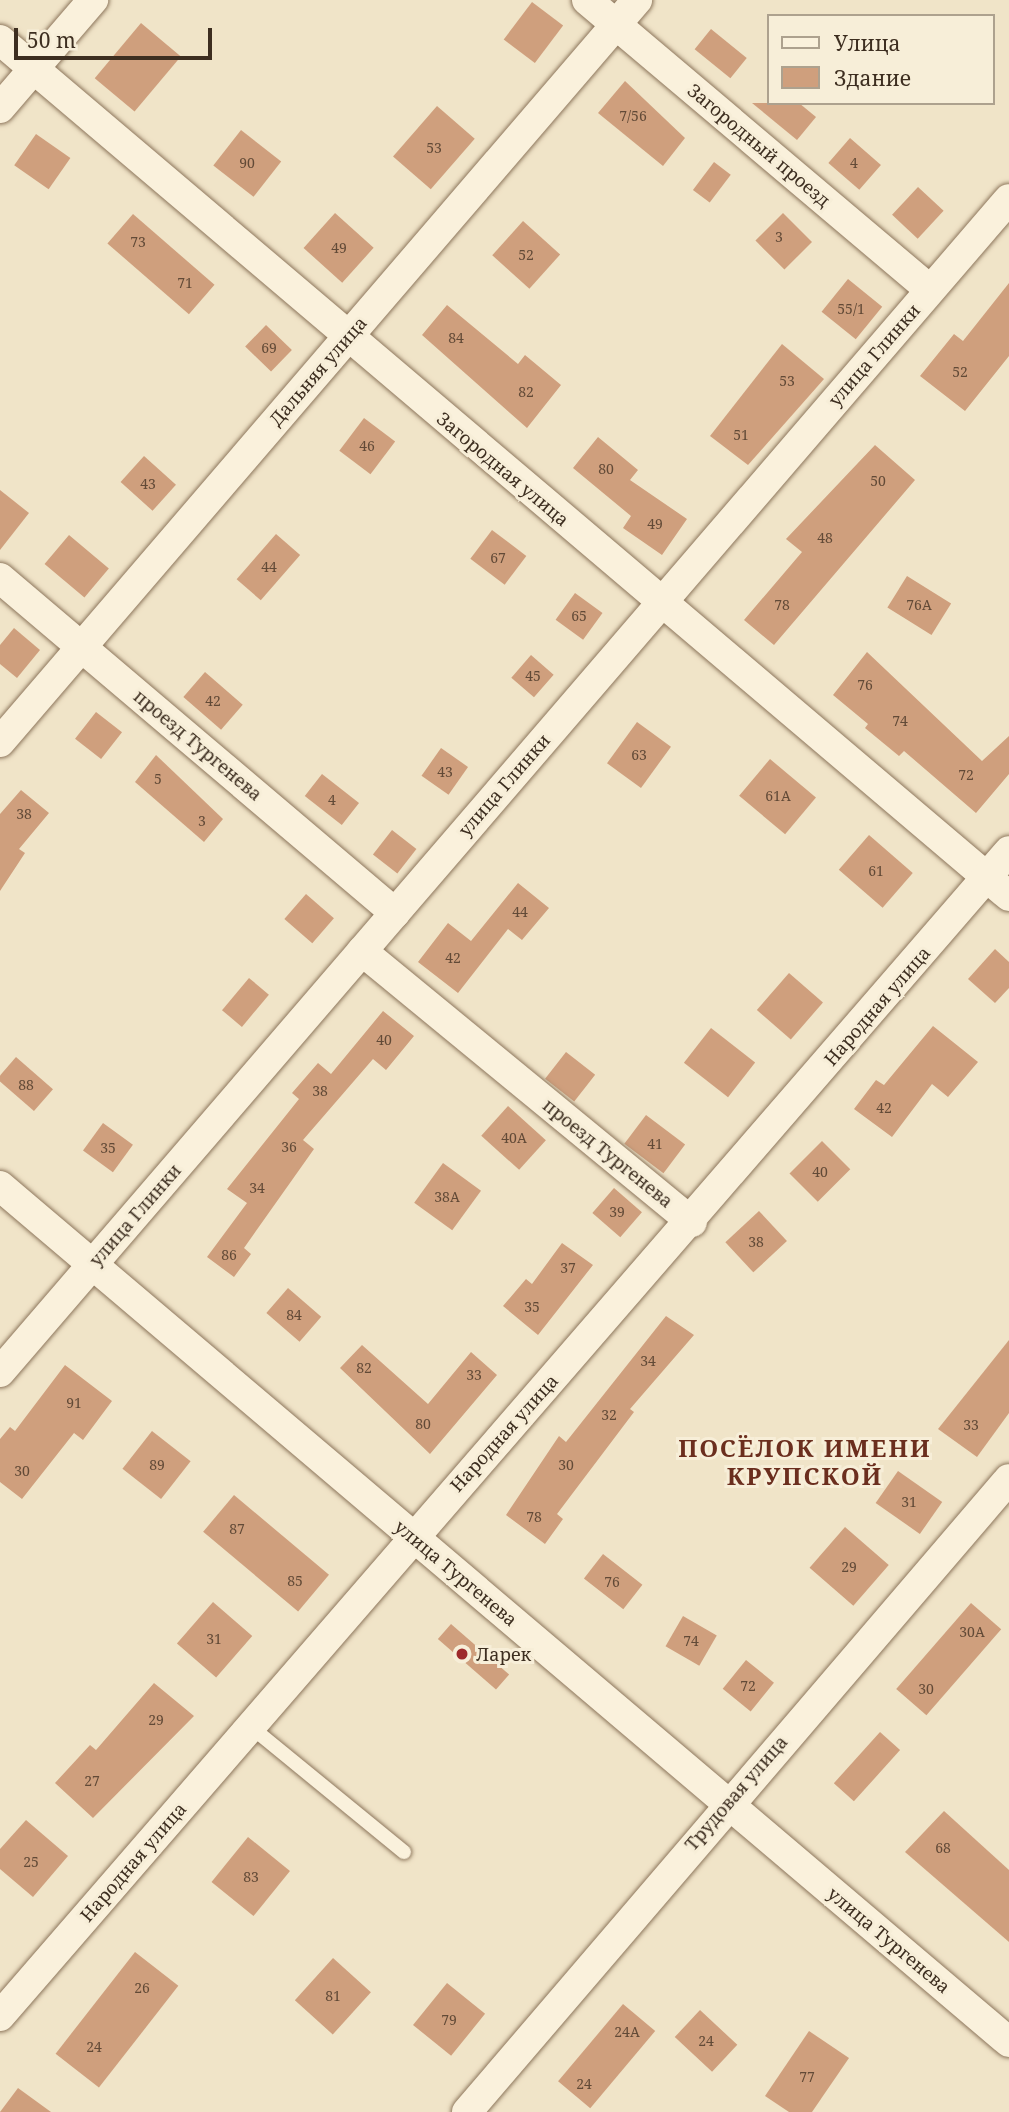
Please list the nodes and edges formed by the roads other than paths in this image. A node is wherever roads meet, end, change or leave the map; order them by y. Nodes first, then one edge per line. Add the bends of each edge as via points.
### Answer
1 (93, 0) edge
2 (587, 0) edge
3 (636, 0) edge
4 (616, 24) junction
5 (0, 40) edge
6 (33, 69) junction
7 (0, 108) edge
8 (1009, 199) edge
9 (930, 290) junction
10 (346, 338) junction
11 (0, 578) edge
12 (662, 602) junction
13 (82, 646) junction
14 (0, 742) edge
15 (1009, 852) edge
16 (998, 886) edge
17 (395, 912) junction
18 (362, 951) junction
19 (0, 1186) edge
20 (692, 1222) junction
21 (92, 1265) junction
22 (0, 1372) edge
23 (1009, 1479) edge
24 (412, 1536) junction
25 (250, 1726) junction
26 (727, 1802) junction
27 (404, 1852) dead end
28 (0, 2016) edge
29 (1009, 2042) edge
30 (467, 2112) edge

1 - 6 street
2 - 4 street, Загородный проезд
3 - 4 street, Дальняя улица
4 - 9 street, Загородный проезд
4 - 10 street, Дальняя улица
5 - 6 street, Загородная улица
6 - 7 street
6 - 10 street, Загородная улица
8 - 9 street, улица Глинки
9 - 12 street, улица Глинки
10 - 12 street, Загородная улица
10 - 13 street, Дальняя улица
11 - 13 street, проезд Тургенева
12 - 16 street, Загородная улица
12 - 17 street, улица Глинки
13 - 14 street, Дальняя улица
13 - 17 street, проезд Тургенева
15 - 16 street, Народная улица
16 - 20 street, Народная улица
17 - 18 street, улица Глинки
18 - 20 street, проезд Тургенева
18 - 21 street, улица Глинки
19 - 21 street, улица Тургенева
20 - 24 street, Народная улица
21 - 22 street, улица Глинки
21 - 24 street, улица Тургенева
23 - 26 street, Трудовая улица
24 - 25 street, Народная улица
24 - 26 street, улица Тургенева
25 - 27 lane
25 - 28 street, Народная улица
26 - 29 street, улица Тургенева
26 - 30 street, Трудовая улица

